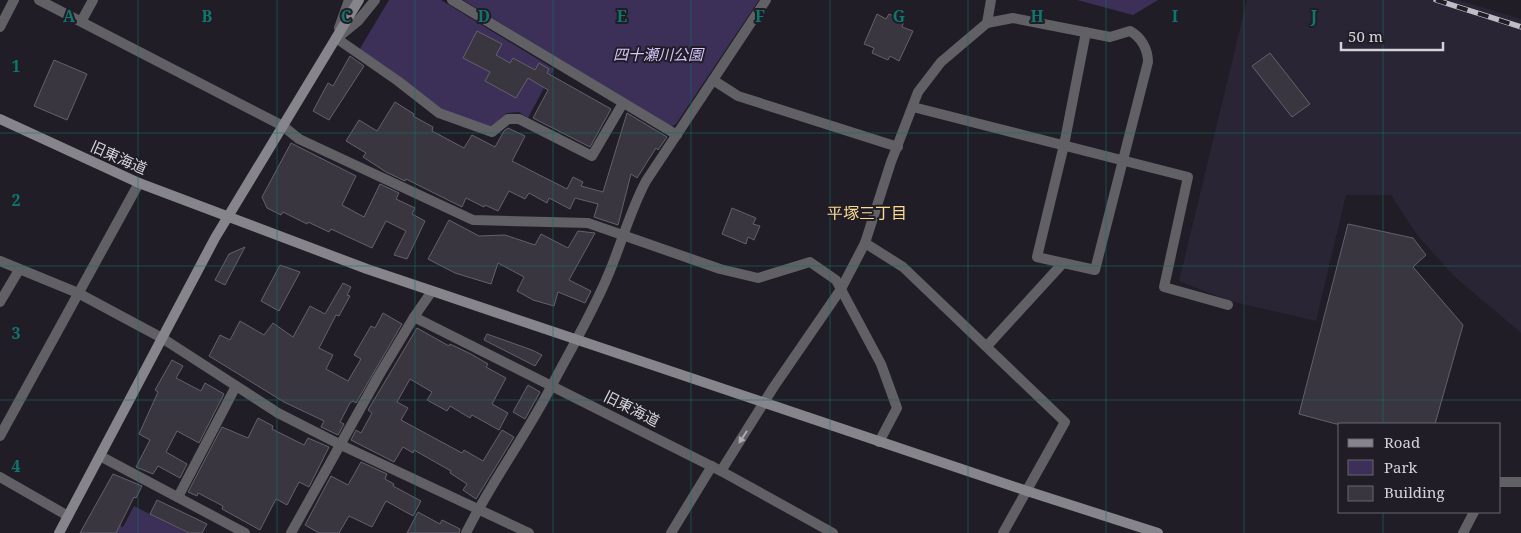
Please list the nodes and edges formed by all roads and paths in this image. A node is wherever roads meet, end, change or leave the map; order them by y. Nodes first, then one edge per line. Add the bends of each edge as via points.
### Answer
1 (14, 0) edge
2 (39, 0) edge
3 (93, 0) edge
4 (349, 0) edge
5 (359, 0) edge
6 (375, 0) edge
7 (452, 0) edge
8 (766, 0) edge
9 (991, 0) edge
10 (82, 20) junction
11 (987, 23) junction
12 (0, 27) edge
13 (1086, 32) junction
14 (336, 38) junction
15 (713, 80) junction
16 (623, 103) junction
17 (913, 107) junction
18 (0, 119) edge
19 (283, 126) junction
20 (677, 135) junction
21 (1064, 145) junction
22 (898, 147) junction
23 (1124, 160) junction
24 (138, 183) junction
25 (227, 218) junction
26 (622, 234) junction
27 (865, 243) junction
28 (0, 261) edge
29 (1063, 263) junction
30 (19, 270) junction
31 (841, 289) junction
32 (432, 291) junction
33 (78, 293) junction
34 (0, 302) edge
35 (1228, 305) dead end
36 (414, 317) junction
37 (162, 338) junction
38 (576, 339) junction
39 (988, 346) junction
40 (552, 385) junction
41 (236, 386) junction
42 (764, 403) junction
43 (0, 436) edge
44 (879, 442) junction
45 (341, 445) junction
46 (100, 456) junction
47 (716, 468) junction
48 (0, 477) edge
49 (1501, 482) edge
50 (1521, 482) edge
51 (1027, 491) junction
52 (178, 497) junction
53 (478, 509) junction
54 (1473, 513) edge
55 (68, 516) junction
56 (59, 533) edge
57 (245, 533) edge
58 (291, 533) edge
59 (466, 533) edge
60 (529, 533) edge
61 (671, 533) edge
62 (833, 533) edge
63 (1003, 533) edge
64 (1158, 533) edge
65 (1463, 533) edge

1 - 12 street
2 - 10 street
3 - 10 street
4 - 14 street
5 - 14 street
6 - 14 street via 358,21
7 - 16 street
8 - 15 street
9 - 11 street
10 - 19 street
11 - 13 street via 1013,18
11 - 17 street via 941,62 918,92
13 - 21 street
13 - 23 street via 1110,37 1130,31 1136,34 1148,52
14 - 16 street via 445,116 492,132 508,119 519,119 592,156
14 - 19 street
15 - 20 street
15 - 22 street via 738,96
16 - 20 street
17 - 21 street
17 - 22 street
18 - 24 street, 旧東海道
19 - 25 street
19 - 26 street via 299,140 473,220 588,223
20 - 26 street via 646,182
21 - 23 street
21 - 29 street via 1037,257
22 - 27 street
23 - 29 street via 1095,270
23 - 35 street via 1188,176 1164,287
24 - 25 street, 旧東海道
24 - 33 street
25 - 32 street, 旧東海道
25 - 37 street
26 - 31 street via 720,269 758,278 810,262 836,280
26 - 38 street via 609,273
27 - 31 street
27 - 39 street via 902,267
28 - 30 street
29 - 39 street
30 - 33 street
30 - 34 street
31 - 42 street
31 - 44 street via 881,364 897,408
32 - 36 street
32 - 38 street, 旧東海道
33 - 37 street
33 - 43 street
36 - 40 street, 旧東海道
36 - 45 street
37 - 41 street
37 - 46 street
38 - 40 street
38 - 42 street, 旧東海道
39 - 51 street via 1065,422
40 - 47 street, 旧東海道
40 - 53 street
41 - 45 street via 278,414
41 - 52 street
42 - 44 street, 旧東海道
42 -> 47 street
44 - 51 street, 旧東海道
45 - 53 street
45 - 58 street
46 - 52 street
46 - 55 street
47 - 61 street
47 - 62 street, 旧東海道
48 - 55 street
49 - 50 street
51 - 63 street
51 - 64 street, 旧東海道
52 - 57 street
53 - 59 street
53 - 60 street
54 - 65 street
55 - 56 street

